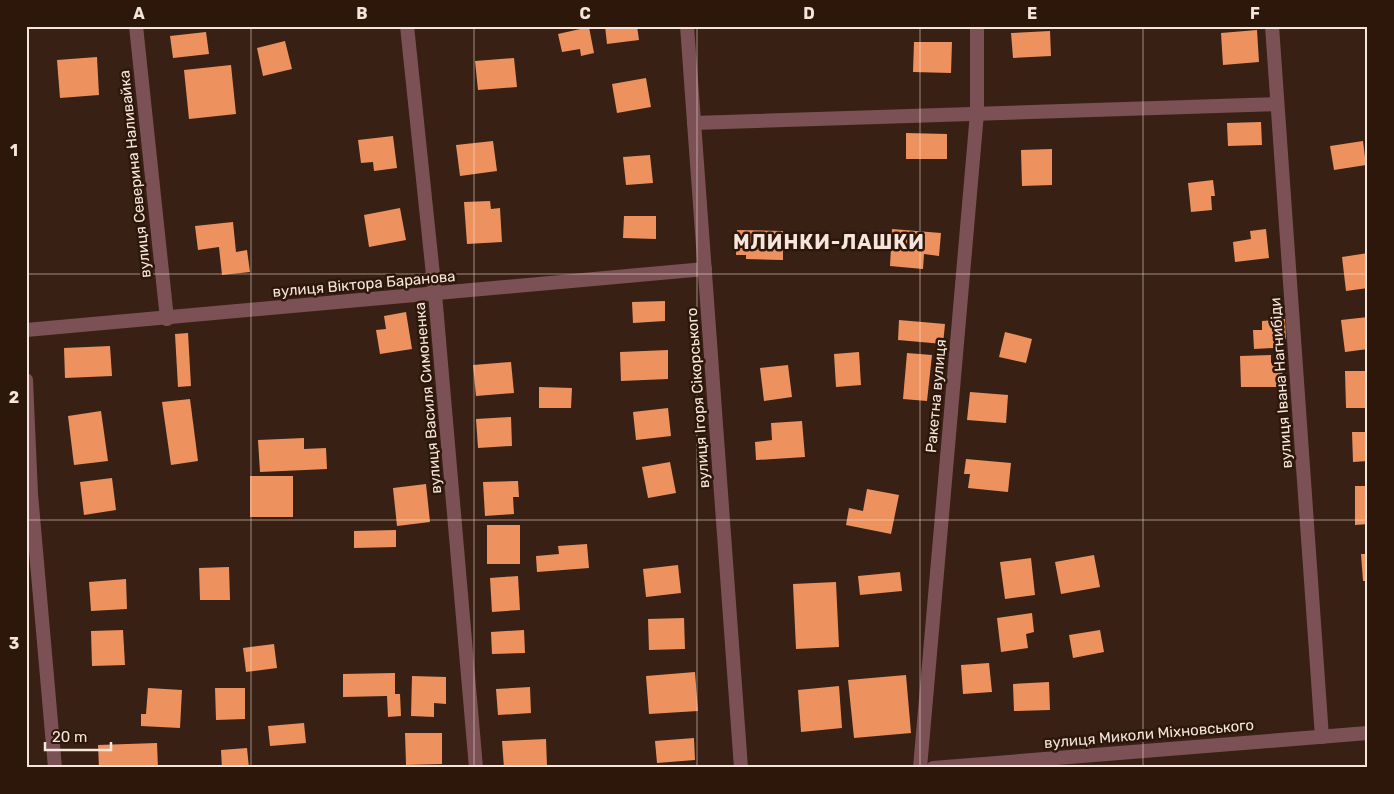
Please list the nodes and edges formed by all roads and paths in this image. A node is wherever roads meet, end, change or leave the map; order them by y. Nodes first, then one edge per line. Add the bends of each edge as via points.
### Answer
1 (136, 26) edge
2 (407, 26) edge
3 (687, 26) edge
4 (977, 26) edge
5 (1272, 26) edge
6 (1277, 104) junction
7 (977, 113) junction
8 (694, 123) junction
9 (705, 269) junction
10 (435, 294) junction
11 (167, 318) junction
12 (26, 330) edge
13 (26, 380) edge
14 (1368, 733) edge
15 (1322, 737) junction
16 (55, 768) edge
17 (476, 768) edge
18 (741, 768) edge
19 (920, 768) edge
20 (933, 768) edge

1 - 11 street, вулиця Северина Наливайка
2 - 10 street, вулиця Василя Симоненка
3 - 8 street, вулиця Ігоря Сікорського
4 - 7 street, Ракетна вулиця
5 - 6 street, вулиця Івана Нагнибіди
6 - 7 street
6 - 15 street, вулиця Івана Нагнибіди
7 - 8 street
7 - 19 street, Ракетна вулиця
8 - 9 street, вулиця Ігоря Сікорського
9 - 10 street, вулиця Віктора Баранова
9 - 18 street, вулиця Ігоря Сікорського
10 - 11 street, вулиця Віктора Баранова
10 - 17 street, вулиця Василя Симоненка
11 - 12 street, вулиця Віктора Баранова
13 - 16 street via 31,494
14 - 15 street, вулиця Миколи Міхновського
15 - 20 street, вулиця Миколи Міхновського

